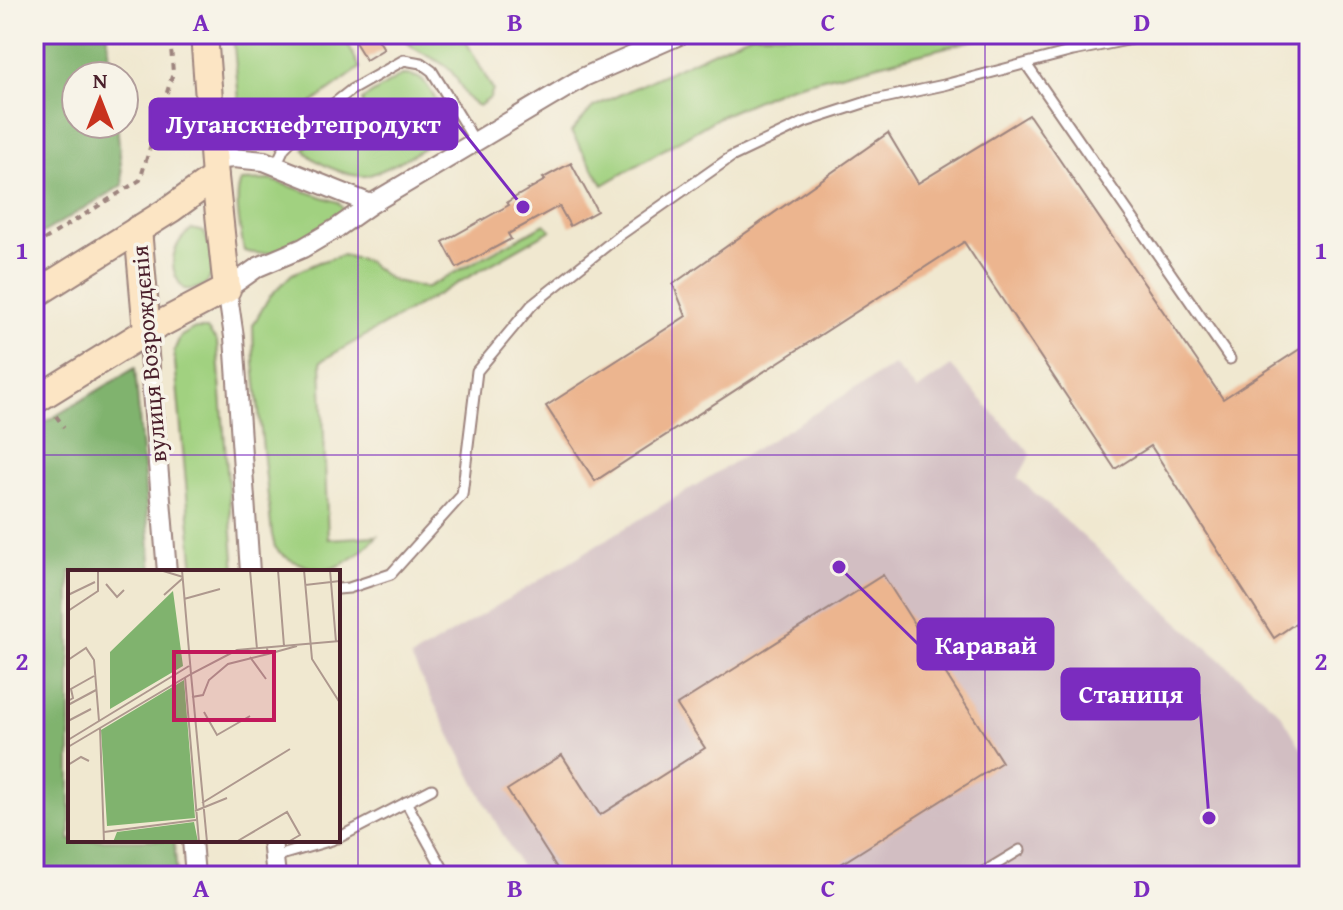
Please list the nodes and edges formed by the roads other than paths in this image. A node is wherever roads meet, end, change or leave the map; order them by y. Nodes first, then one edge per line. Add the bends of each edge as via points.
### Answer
1 (204, 34) edge
2 (682, 34) edge
3 (1157, 34) edge
4 (1026, 64) junction
5 (476, 143) junction
6 (276, 165) junction
7 (215, 168) junction
8 (371, 204) junction
9 (138, 229) junction
10 (227, 289) junction
11 (34, 295) edge
12 (147, 331) junction
13 (1230, 359) dead end
14 (34, 401) edge
15 (167, 570) edge
16 (250, 570) edge
17 (340, 589) edge
18 (432, 789) dead end
19 (406, 802) junction
20 (340, 837) edge
21 (192, 842) edge
22 (326, 842) edge
23 (1020, 850) dead end
24 (274, 858) edge
25 (195, 876) edge
26 (447, 876) edge
27 (977, 876) edge

1 - 7 main road
2 - 5 street via 584,77
3 - 4 lane
4 - 13 lane
4 - 17 lane via 805,122 731,157 620,235 532,305 477,371 462,495 391,574
5 - 6 lane via 432,71 404,60 351,90 309,123 284,148
5 - 8 street
6 - 7 street via 248,159
6 - 8 street
7 - 9 main road, вулиця Возрождєнія via 193,194
7 - 10 main road
8 - 10 street
9 - 11 main road
9 - 12 main road, вулиця Возрождєнія
10 - 12 main road
10 - 16 street
12 - 14 main road
12 - 15 street, вулиця Возрождєнія
18 - 19 lane
19 - 20 lane
19 - 26 lane
21 - 25 street
22 - 24 lane
23 - 27 lane

